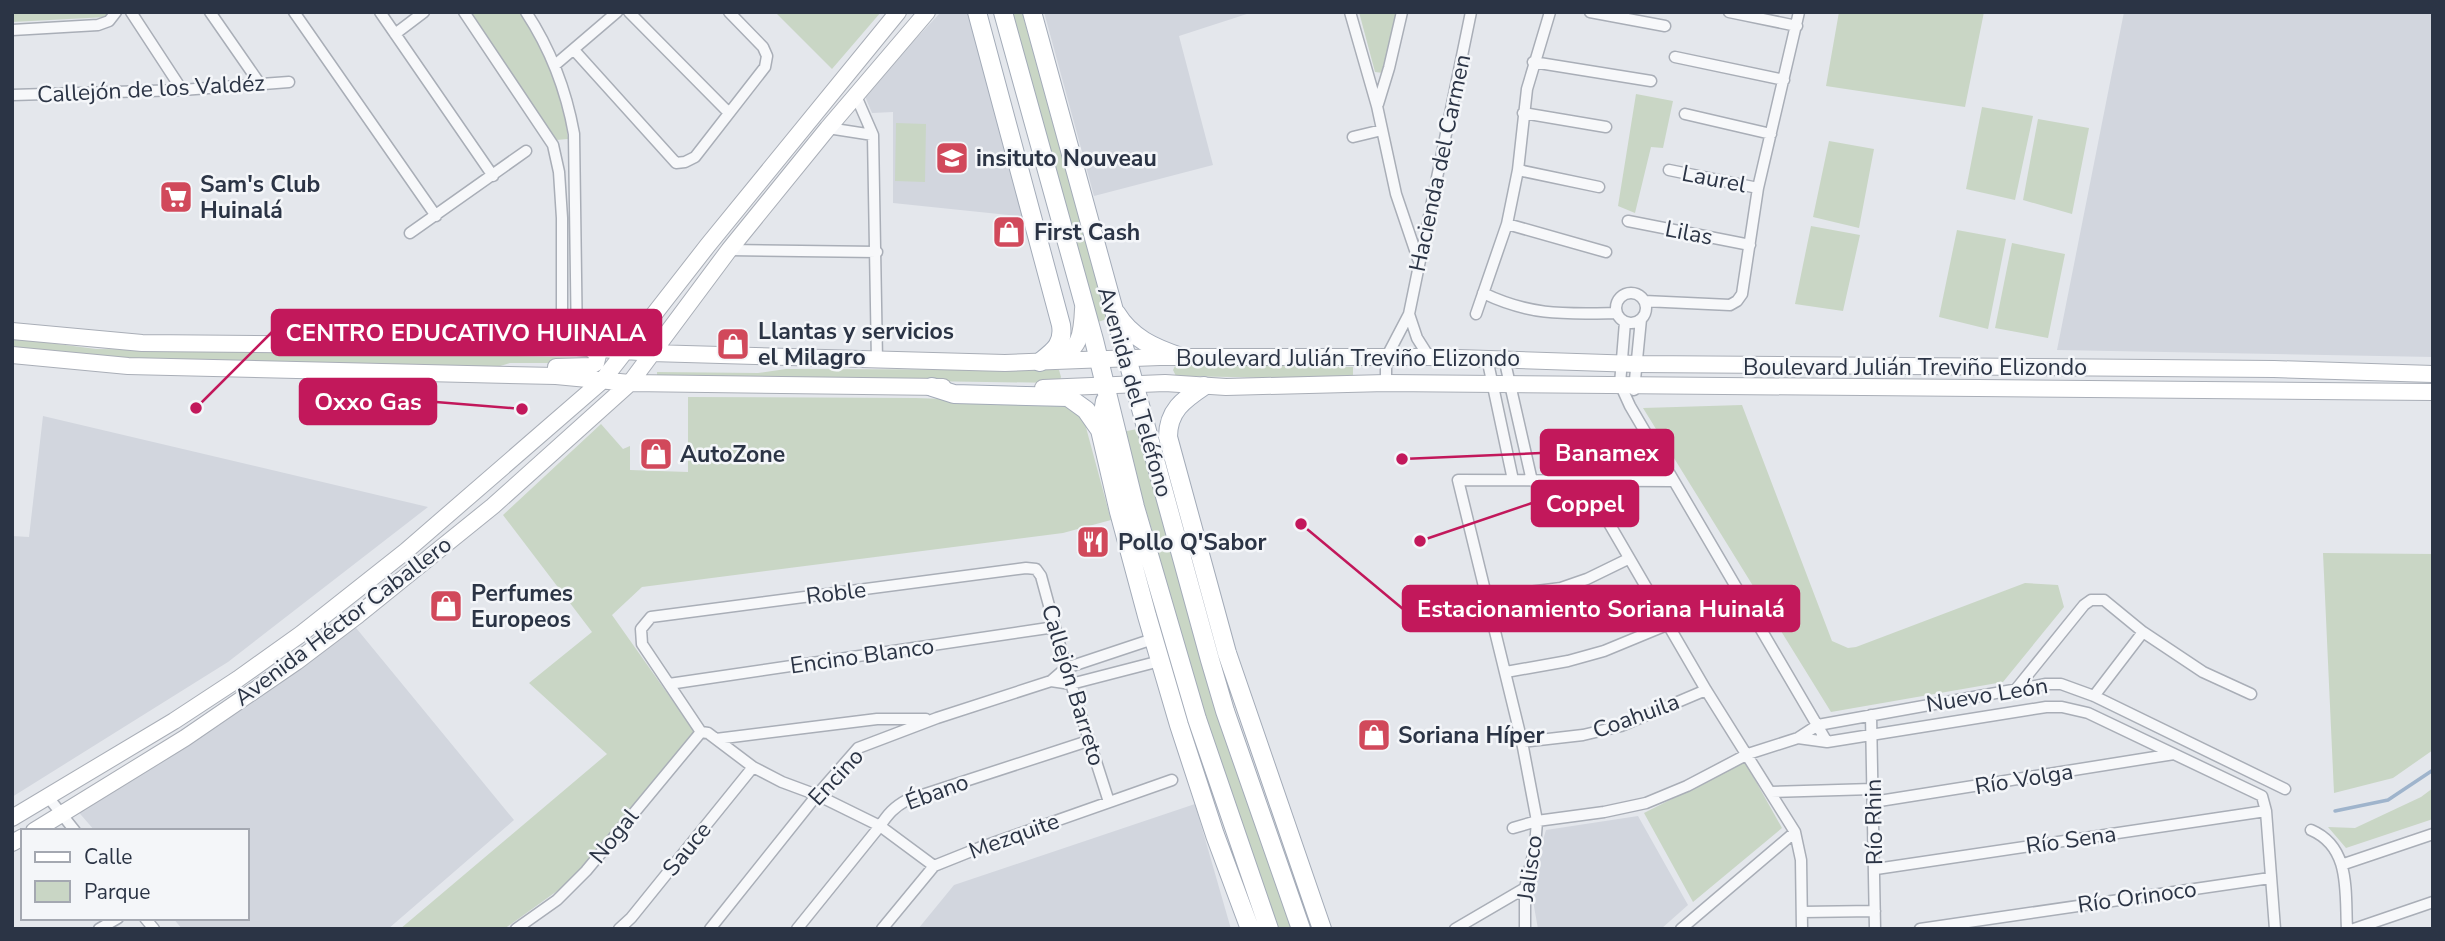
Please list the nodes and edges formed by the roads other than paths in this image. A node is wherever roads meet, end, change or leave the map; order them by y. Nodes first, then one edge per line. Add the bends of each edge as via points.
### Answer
1 (116, 12) edge
2 (131, 12) edge
3 (210, 12) edge
4 (294, 12) edge
5 (380, 12) edge
6 (424, 12) edge
7 (464, 12) edge
8 (526, 12) edge
9 (617, 12) edge
10 (629, 12) edge
11 (730, 12) edge
12 (898, 12) edge
13 (927, 12) edge
14 (977, 12) edge
15 (1003, 12) edge
16 (1032, 12) edge
17 (1350, 12) edge
18 (1402, 12) edge
19 (1471, 12) edge
20 (1550, 12) edge
21 (1590, 12) edge
22 (1730, 12) edge
23 (1799, 12) edge
24 (1665, 26) dead end
25 (1797, 26) junction
26 (12, 30) edge
27 (396, 34) junction
28 (574, 50) junction
29 (1675, 57) dead end
30 (1533, 62) junction
31 (555, 65) junction
32 (1784, 80) junction
33 (1651, 81) dead end
34 (289, 82) dead end
35 (260, 84) junction
36 (182, 90) junction
37 (12, 95) edge
38 (856, 96) junction
39 (1377, 106) junction
40 (729, 113) junction
41 (1523, 113) junction
42 (1685, 114) dead end
43 (1606, 127) dead end
44 (828, 128) junction
45 (1382, 130) junction
46 (1771, 134) junction
47 (873, 135) junction
48 (1353, 137) dead end
49 (526, 151) dead end
50 (556, 157) junction
51 (575, 157) junction
52 (1518, 170) junction
53 (1669, 170) dead end
54 (494, 176) junction
55 (1599, 187) dead end
56 (1758, 188) junction
57 (576, 191) junction
58 (561, 192) junction
59 (436, 216) junction
60 (576, 217) junction
61 (562, 218) junction
62 (1628, 221) dead end
63 (1507, 224) junction
64 (410, 233) dead end
65 (1750, 244) junction
66 (729, 250) junction
67 (1606, 251) dead end
68 (877, 252) junction
69 (1419, 261) junction
70 (563, 284) junction
71 (576, 284) junction
72 (1483, 293) junction
73 (1644, 301) junction
74 (1110, 302) junction
75 (1083, 303) junction
76 (1616, 313) junction
77 (1409, 314) junction
78 (1476, 314) dead end
79 (1641, 319) junction
80 (1625, 322) junction
81 (12, 331) edge
82 (576, 347) junction
83 (625, 350) junction
84 (651, 353) junction
85 (12, 355) edge
86 (1181, 357) junction
87 (1126, 358) junction
88 (1386, 358) junction
89 (1429, 358) junction
90 (1495, 358) junction
91 (1098, 360) junction
92 (877, 361) junction
93 (1046, 362) junction
94 (1630, 364) junction
95 (491, 374) junction
96 (2433, 374) edge
97 (556, 376) junction
98 (602, 381) junction
99 (630, 383) junction
100 (1386, 383) junction
101 (1492, 383) junction
102 (1511, 384) junction
103 (1628, 384) junction
104 (1133, 385) junction
105 (1203, 386) junction
106 (932, 387) junction
107 (1106, 390) junction
108 (2433, 392) edge
109 (567, 412) junction
110 (1100, 430) junction
111 (1513, 480) junction
112 (1532, 481) junction
113 (1672, 481) junction
114 (1585, 482) junction
115 (1174, 498) junction
116 (1127, 509) junction
117 (1628, 559) junction
118 (1036, 569) joint
119 (1486, 597) junction
120 (1667, 625) junction
121 (1055, 627) junction
122 (2143, 632) junction
123 (1153, 639) junction
124 (1160, 661) junction
125 (1066, 668) junction
126 (1506, 673) junction
127 (1051, 681) junction
128 (669, 684) junction
129 (1071, 684) junction
130 (2017, 688) junction
131 (1706, 690) junction
132 (2251, 694) dead end
133 (2094, 696) junction
134 (1871, 715) junction
135 (937, 718) junction
136 (1197, 719) junction
137 (1179, 725) junction
138 (1818, 725) junction
139 (701, 732) junction
140 (1872, 736) junction
141 (716, 738) junction
142 (1798, 738) junction
143 (1088, 741) junction
144 (1522, 742) junction
145 (1827, 742) junction
146 (1748, 754) junction
147 (2174, 754) junction
148 (753, 767) junction
149 (1172, 780) dead end
150 (2266, 780) junction
151 (1873, 789) junction
152 (2284, 789) dead end
153 (1771, 792) junction
154 (1276, 794) junction
155 (817, 795) junction
156 (2262, 796) junction
157 (48, 797) junction
158 (1109, 802) junction
159 (1257, 802) junction
160 (1873, 802) junction
161 (2266, 811) junction
162 (62, 814) junction
163 (12, 818) edge
164 (1537, 821) junction
165 (880, 826) junction
166 (1513, 828) dead end
167 (37, 829) edge
168 (73, 829) edge
169 (2311, 830) dead end
170 (1795, 832) junction
171 (2433, 834) edge
172 (2344, 864) junction
173 (934, 866) junction
174 (1876, 869) junction
175 (2270, 878) junction
176 (1525, 888) junction
177 (2433, 902) edge
178 (1875, 911) junction
179 (1802, 912) junction
180 (115, 920) edge
181 (99, 929) edge
182 (516, 929) edge
183 (619, 929) edge
184 (710, 929) edge
185 (797, 929) edge
186 (882, 929) edge
187 (1250, 929) edge
188 (1269, 929) edge
189 (1301, 929) edge
190 (1322, 929) edge
191 (1455, 929) edge
192 (1525, 929) edge
193 (1681, 929) edge
194 (1802, 929) edge
195 (1875, 929) edge
196 (1920, 929) edge
197 (2275, 929) edge
198 (2347, 929) edge
199 (2354, 929) edge

1 - 26 street via 98,25
2 - 36 street
3 - 35 street
4 - 59 street
5 - 27 street
6 - 27 street
7 - 50 street via 548,135
8 - 31 street
9 - 28 street
10 - 40 street
11 - 40 street via 767,56 765,67
12 - 83 main road, Avenida Héctor Caballero
13 - 38 main road, Avenida Héctor Caballero
14 - 93 main road via 1061,325 1062,339
15 - 75 main road, Avenida del Teléfono
16 - 74 main road, Avenida del Teléfono
17 - 39 street
18 - 39 street
19 - 69 street, Hacienda del Carmen
20 - 30 street
21 - 24 street
22 - 25 street
23 - 25 street
25 - 32 street
27 - 54 street
28 - 31 street
28 - 40 street via 677,163 695,157
29 - 32 street
30 - 33 street
30 - 41 street
31 - 51 street via 570,112
32 - 46 street
34 - 35 street, Callejón de los Valdéz
35 - 36 street, Callejón de los Valdéz
36 - 37 street, Callejón de los Valdéz
38 - 44 main road, Avenida Héctor Caballero
38 - 47 street
39 - 45 street
41 - 43 street
41 - 52 street
42 - 46 street
44 - 47 street
44 - 66 main road, Avenida Héctor Caballero
45 - 48 street
45 - 69 street via 1396,194
46 - 56 street
47 - 68 street
49 - 54 street
50 - 51 street
50 - 58 street
51 - 57 street
52 - 55 street
52 - 63 street
53 - 56 street, Laurel
54 - 59 street
56 - 65 street
57 - 58 street
57 - 60 street
58 - 61 street
59 - 64 street
60 - 61 street
60 - 71 street
61 - 70 street
62 - 65 street, Lilas
63 - 67 street
63 - 72 street
65 - 73 street via 1742,294 1730,305
66 - 68 street
66 - 84 main road, Avenida Héctor Caballero
68 - 92 street
69 - 77 street, Hacienda del Carmen
70 - 71 street
70 - 82 street
71 - 82 street
72 - 76 street via 1538,312
72 - 78 street
73 - 76 street via 1636,294 1621,296
73 - 79 street
74 - 86 main road via 1136,337
74 - 87 main road, Avenida del Teléfono
75 - 91 main road, Avenida del Teléfono
75 - 93 main road via 1077,344 1068,356
76 - 80 street
77 - 88 street, Hacienda del Carmen
77 - 89 street
79 - 80 street
79 - 94 street
80 - 94 street
81 - 82 main road, Boulevard Julián Treviño Elizondo via 142,343
82 - 83 main road, Boulevard Julián Treviño Elizondo
82 - 95 main road via 598,355 596,363
83 - 84 main road, Boulevard Julián Treviño Elizondo
83 - 98 main road, Avenida Héctor Caballero
84 - 92 main road, Boulevard Julián Treviño Elizondo
84 - 99 main road, Avenida Héctor Caballero
85 - 95 main road, Boulevard Julián Treviño Elizondo via 128,366
86 - 87 main road, Boulevard Julián Treviño Elizondo
86 - 88 main road, Boulevard Julián Treviño Elizondo
87 - 91 main road, Boulevard Julián Treviño Elizondo
87 - 104 main road, Avenida del Teléfono
88 - 89 main road, Boulevard Julián Treviño Elizondo
88 - 100 street
89 - 90 main road, Boulevard Julián Treviño Elizondo
90 - 94 main road, Boulevard Julián Treviño Elizondo
90 - 101 street
90 - 102 street
91 - 93 main road, Boulevard Julián Treviño Elizondo
91 - 107 main road, Avenida del Teléfono
92 - 93 main road, Boulevard Julián Treviño Elizondo
94 - 96 main road, Boulevard Julián Treviño Elizondo
94 - 103 street
95 - 97 main road, Boulevard Julián Treviño Elizondo
97 - 98 main road, Boulevard Julián Treviño Elizondo
97 - 109 main road via 567,393
98 - 99 main road, Boulevard Julián Treviño Elizondo
98 - 109 main road, Avenida Héctor Caballero
99 - 106 main road, Boulevard Julián Treviño Elizondo
99 - 162 main road, Avenida Héctor Caballero via 493,506 358,615 185,738
100 - 101 main road, Boulevard Julián Treviño Elizondo
100 - 105 main road, Boulevard Julián Treviño Elizondo
101 - 102 main road, Boulevard Julián Treviño Elizondo
101 - 111 street
102 - 103 main road, Boulevard Julián Treviño Elizondo
102 - 112 street
103 - 108 main road, Boulevard Julián Treviño Elizondo
103 - 113 street via 1630,407
104 - 105 main road, Boulevard Julián Treviño Elizondo
104 - 107 main road, Boulevard Julián Treviño Elizondo
104 - 115 main road, Avenida del Teléfono
105 - 115 main road via 1178,405 1168,425
106 - 107 main road, Boulevard Julián Treviño Elizondo
106 - 110 main road via 954,394 1068,397 1086,410
107 - 110 main road
107 - 116 main road, Avenida del Teléfono
109 - 157 main road, Avenida Héctor Caballero via 406,551 301,634 174,721
110 - 116 main road
111 - 112 street
111 - 119 street, Jalisco via 1458,480
112 - 114 street
113 - 114 street
113 - 138 street
114 - 117 street
115 - 154 main road
115 - 159 main road, Avenida del Teléfono via 1225,711
116 - 123 main road
116 - 136 main road, Avenida del Teléfono
117 - 119 street via 1561,588
117 - 120 street
118 - 121 street, Callejón Barreto
118 - 128 street, Roble via 651,617 641,629 642,644
119 - 126 street, Jalisco
120 - 126 street via 1604,651
120 - 131 street
121 - 125 street, Callejón Barreto
121 - 128 street, Encino Blanco
122 - 130 street via 2104,600 2091,600
122 - 132 street via 2203,673
122 - 133 street
123 - 124 main road
123 - 125 street, Encino
124 - 129 street, Encino
124 - 137 main road
125 - 127 street, Encino
125 - 129 street, Callejón Barreto
126 - 144 street, Jalisco
127 - 129 street, Encino
127 - 135 street, Encino
128 - 139 street
129 - 143 street, Callejón Barreto
130 - 133 street, Nuevo León via 2061,684
130 - 134 street, Nuevo León
131 - 144 street, Coahuila via 1621,726
131 - 146 street
133 - 150 street, Nuevo León
134 - 138 street, Nuevo León
134 - 140 street, Río Rhin
135 - 141 street via 877,719
135 - 155 street, Encino via 858,748
136 - 137 main road
136 - 188 main road, Avenida del Teléfono
137 - 187 main road
138 - 142 street, Nuevo León
138 - 145 street
139 - 141 street
139 - 182 street, Nogal via 586,871 557,900
140 - 145 street, Nuevo León
140 - 147 street, Nuevo León via 2062,706 2088,713
140 - 151 street, Río Rhin
141 - 148 street
142 - 145 street, Nuevo León
142 - 146 street, Nuevo León
143 - 158 street, Callejón Barreto
143 - 165 street, Ébano via 907,800
144 - 164 street, Jalisco
146 - 153 street
146 - 164 street, Nuevo León via 1646,803
147 - 156 street, Nuevo León
147 - 160 street, Río Volga
148 - 155 street
148 - 183 street, Sauce
149 - 158 street, Mezquite
150 - 152 street, Nuevo León
150 - 156 street
151 - 153 street
151 - 160 street, Río Rhin
153 - 170 street
154 - 159 main road
154 - 190 main road
155 - 165 street
155 - 184 street, Encino
156 - 161 street
157 - 162 street
157 - 163 main road, Avenida Héctor Caballero
158 - 173 street, Mezquite
159 - 189 main road, Avenida del Teléfono
160 - 174 street, Río Rhin
161 - 174 street, Río Sena
161 - 175 street
162 - 167 main road, Avenida Héctor Caballero
162 - 168 street
164 - 166 street, Nuevo León
164 - 176 street, Jalisco
165 - 173 street
165 - 185 street, Ébano
169 - 172 street via 2325,837
170 - 179 street via 1801,859
170 - 193 street
171 - 172 street
172 - 198 street
173 - 186 street, Mezquite
174 - 178 street, Río Rhin
175 - 196 street, Río Orinoco
175 - 197 street
176 - 191 street
176 - 192 street, Jalisco
177 - 199 street
178 - 179 street
178 - 195 street, Río Rhin
179 - 194 street
180 - 181 street

